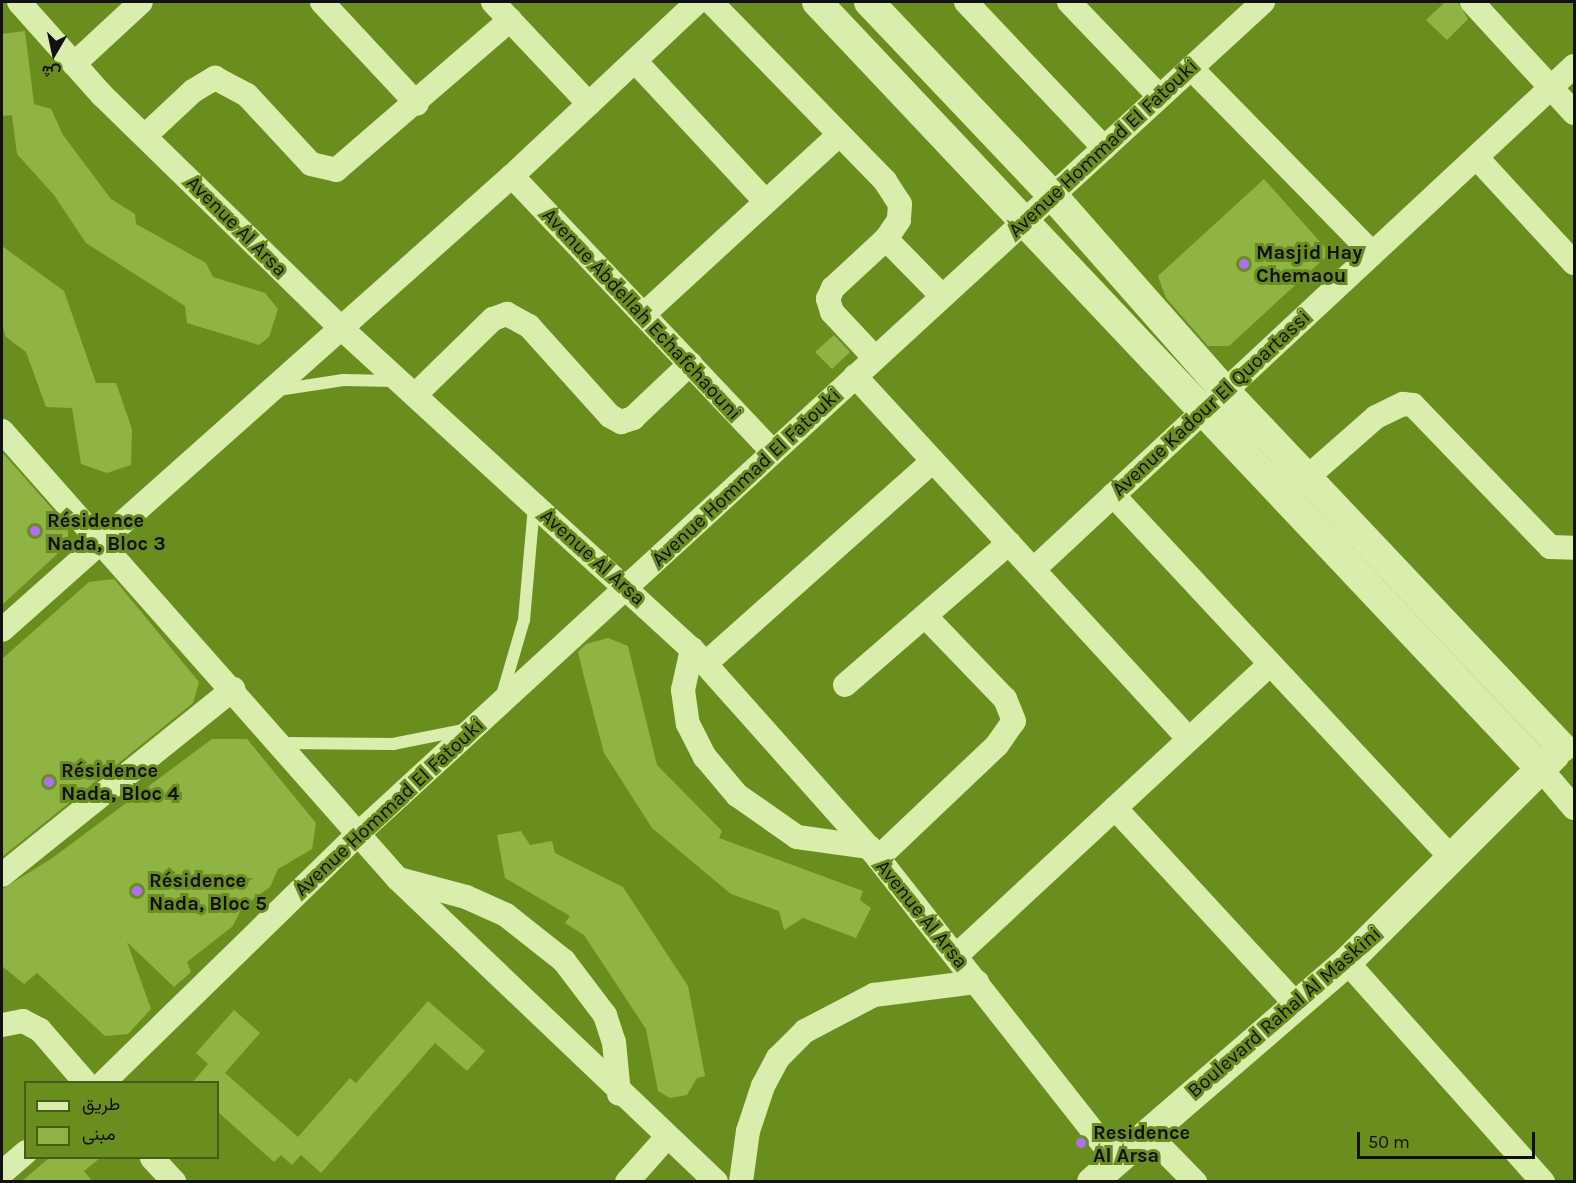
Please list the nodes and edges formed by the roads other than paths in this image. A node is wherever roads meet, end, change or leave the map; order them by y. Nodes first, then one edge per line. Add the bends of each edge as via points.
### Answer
1 (19, 2) edge
2 (141, 2) edge
3 (322, 2) edge
4 (493, 2) edge
5 (697, 2) edge
6 (711, 2) edge
7 (817, 2) edge
8 (869, 2) edge
9 (966, 2) edge
10 (1263, 2) edge
11 (1472, 2) edge
12 (1079, 5) edge
13 (510, 20) junction
14 (635, 61) junction
15 (74, 64) junction
16 (1575, 66) edge
17 (1191, 68) junction
18 (1551, 88) junction
19 (1160, 96) junction
20 (417, 104) junction
21 (589, 104) junction
22 (1575, 113) edge
23 (146, 135) junction
24 (838, 136) junction
25 (1104, 148) junction
26 (1477, 158) junction
27 (512, 176) junction
28 (1052, 195) junction
29 (766, 202) junction
30 (1025, 220) junction
31 (886, 239) junction
32 (1372, 253) junction
33 (1575, 263) edge
34 (942, 296) junction
35 (643, 315) junction
36 (340, 327) junction
37 (875, 358) junction
38 (690, 364) junction
39 (855, 376) junction
40 (407, 388) junction
41 (264, 394) junction
42 (1213, 399) junction
43 (2, 431) edge
44 (773, 452) junction
45 (933, 461) junction
46 (1308, 477) junction
47 (1113, 495) junction
48 (1285, 497) junction
49 (534, 505) junction
50 (100, 538) junction
51 (1009, 543) junction
52 (1575, 548) edge
53 (1034, 569) junction
54 (627, 586) junction
55 (924, 616) junction
56 (2, 630) edge
57 (698, 656) junction
58 (1270, 664) junction
59 (845, 685) dead end
60 (233, 689) junction
61 (498, 705) junction
62 (473, 728) junction
63 (1190, 739) junction
64 (283, 743) junction
65 (1570, 749) edge
66 (1541, 769) junction
67 (1115, 808) junction
68 (1575, 808) edge
69 (358, 833) junction
70 (873, 852) junction
71 (1450, 857) junction
72 (2, 875) edge
73 (398, 879) junction
74 (957, 955) junction
75 (1347, 962) junction
76 (977, 982) junction
77 (1295, 1003) junction
78 (2, 1025) edge
79 (83, 1081) edge
80 (106, 1081) edge
81 (619, 1094) junction
82 (1147, 1133) junction
83 (667, 1137) junction
84 (24, 1154) edge
85 (153, 1159) edge
86 (1116, 1160) junction
87 (2, 1173) edge
88 (171, 1181) edge
89 (627, 1182) edge
90 (717, 1182) edge
91 (741, 1182) edge
92 (1092, 1182) edge
93 (1195, 1182) edge
94 (1543, 1182) edge

1 - 15 street, Avenue Al Arsa
2 - 15 street
3 - 20 street
4 - 13 street
5 - 14 street
6 - 24 street
7 - 30 street
8 - 28 street
9 - 25 street
10 - 17 street, Avenue Hommad El Fatouki
11 - 18 street
12 - 19 street
13 - 20 street
13 - 21 street
14 - 21 street
14 - 29 street
15 - 23 street, Avenue Al Arsa
16 - 18 street, Avenue Kadour El Quoartassi
17 - 19 street, Avenue Hommad El Fatouki
17 - 32 street
18 - 22 street
18 - 26 street, Avenue Kadour El Quoartassi
19 - 25 street, Avenue Hommad El Fatouki
20 - 23 street via 352,160 326,171 311,164 248,95 215,78 193,90
21 - 27 street
23 - 36 street, Avenue Al Arsa
24 - 29 street
24 - 31 street via 885,181 900,204 899,220
25 - 28 street, Avenue Hommad El Fatouki
26 - 32 street, Avenue Kadour El Quoartassi
26 - 33 street
27 - 35 street, Avenue Abdellah Echafchaouni
27 - 36 street
28 - 30 street, Avenue Hommad El Fatouki
28 - 42 street
29 - 35 street
30 - 34 street, Avenue Hommad El Fatouki
30 - 42 street
31 - 34 street
31 - 37 street via 833,288 828,299 832,312
32 - 42 street, Avenue Kadour El Quoartassi
34 - 37 street, Avenue Hommad El Fatouki
35 - 38 street, Avenue Abdellah Echafchaouni
36 - 40 street, Avenue Al Arsa
36 - 41 street
37 - 39 street, Avenue Hommad El Fatouki
38 - 40 street via 633,418 621,422 610,416 529,326 507,314 493,319
38 - 44 street, Avenue Abdellah Echafchaouni
39 - 44 street, Avenue Hommad El Fatouki
39 - 45 street
40 - 41 lane via 343,380
40 - 49 street, Avenue Al Arsa
41 - 50 street
42 - 46 street
42 - 47 street, Avenue Kadour El Quoartassi
42 - 48 street
43 - 50 street
44 - 54 street, Avenue Hommad El Fatouki
45 - 51 street
45 - 57 street
46 - 48 street
46 - 52 street via 1376,417 1403,404 1413,405 1550,546
46 - 65 street
47 - 53 street, Avenue Kadour El Quoartassi
47 - 58 street
48 - 66 street
49 - 54 street, Avenue Al Arsa
49 - 61 lane via 524,620
50 - 56 street
50 - 60 street
51 - 53 street
51 - 55 street
53 - 63 street
54 - 57 street, Avenue Al Arsa
54 - 61 street, Avenue Hommad El Fatouki
55 - 59 street
55 - 70 street via 1005,699 1014,721 997,745
57 - 70 street, Avenue Al Arsa
57 - 70 street via 683,690 688,724 705,757 737,795 797,837
58 - 63 street
58 - 71 street
60 - 64 street
60 - 72 street
61 - 62 street, Avenue Hommad El Fatouki
62 - 64 lane via 393,744
62 - 69 street, Avenue Hommad El Fatouki
63 - 67 street
64 - 69 street
65 - 66 street, Boulevard Rahal Al Maskini
66 - 68 street
66 - 71 street, Boulevard Rahal Al Maskini
67 - 74 street
67 - 77 street
69 - 73 street
69 - 80 street, Avenue Hommad El Fatouki
70 - 74 street, Avenue Al Arsa
71 - 75 street, Boulevard Rahal Al Maskini
73 - 81 street
73 - 81 street via 466,897 506,915 564,961 605,1015 614,1042
74 - 76 street, Avenue Al Arsa
75 - 77 street, Boulevard Rahal Al Maskini
75 - 94 street
76 - 86 street, Avenue Al Arsa
76 - 91 street via 874,995 839,1008 805,1030 778,1058 763,1086 748,1131
77 - 82 street, Boulevard Rahal Al Maskini
78 - 79 street via 23,1022 40,1030
81 - 83 street
82 - 86 street, Boulevard Rahal Al Maskini
82 - 93 street
83 - 89 street
83 - 90 street
84 - 87 street
85 - 88 street
86 - 92 street, Boulevard Rahal Al Maskini

